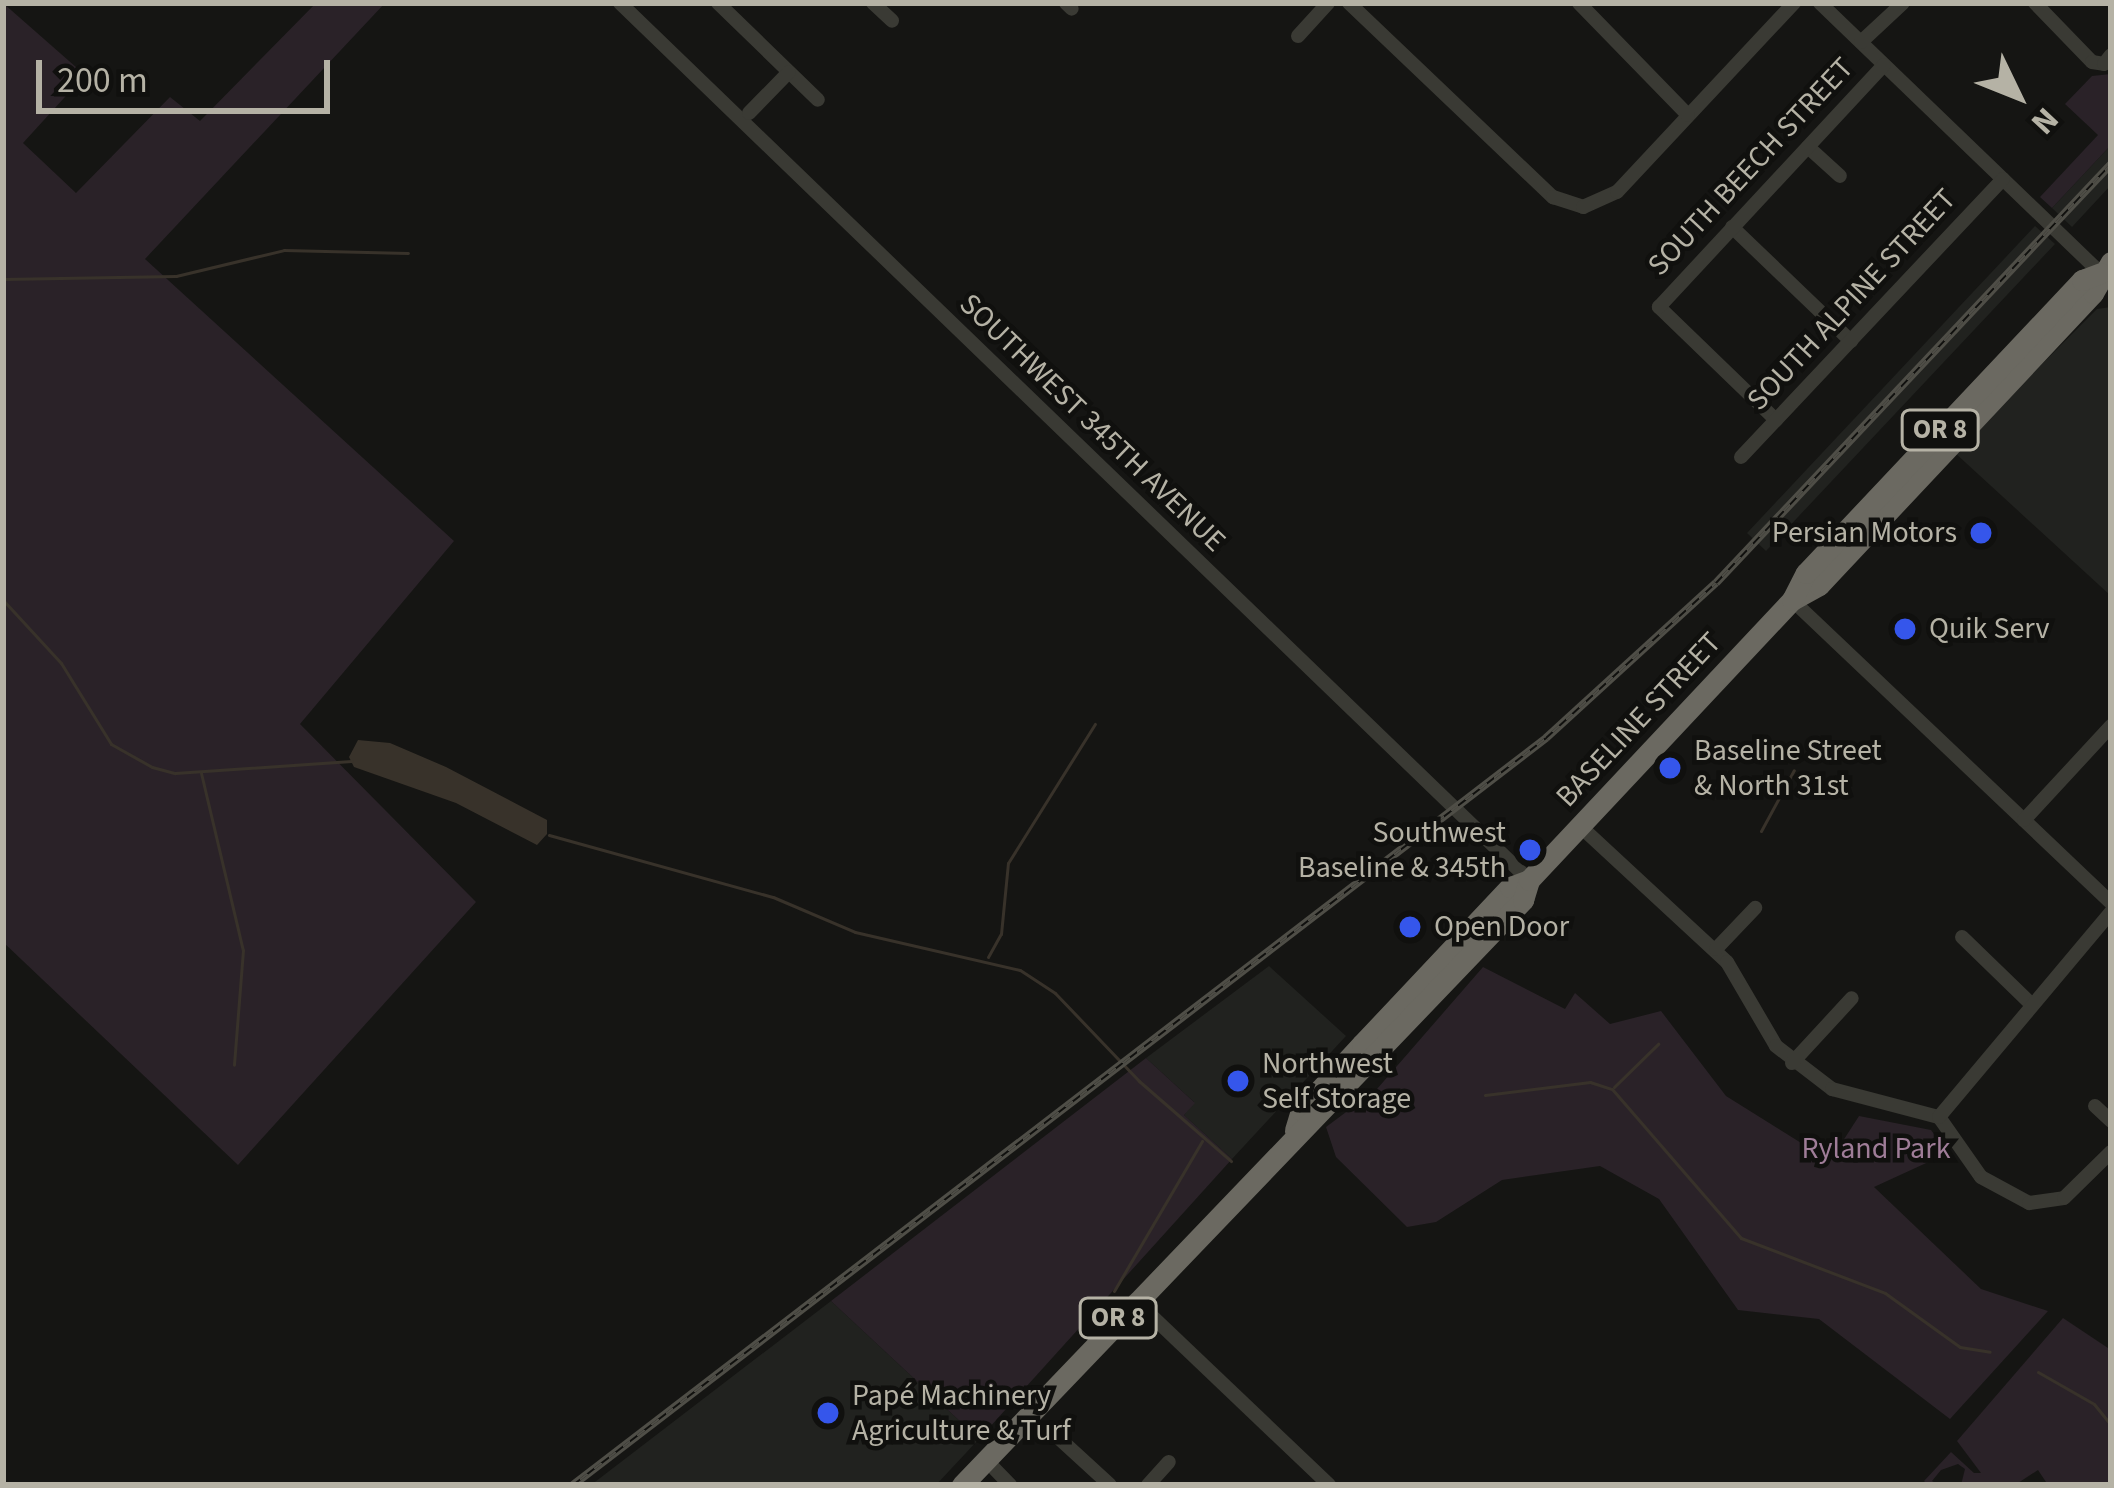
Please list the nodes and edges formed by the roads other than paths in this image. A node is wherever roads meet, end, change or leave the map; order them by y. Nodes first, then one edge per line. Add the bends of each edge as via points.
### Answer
1 (620, 3) edge
2 (718, 3) edge
3 (1328, 3) edge
4 (1349, 3) edge
5 (1579, 3) edge
6 (1794, 3) edge
7 (1820, 3) edge
8 (1903, 3) edge
9 (2035, 3) edge
10 (1298, 36) dead end
11 (1862, 42) junction
12 (2105, 60) edge
13 (1884, 65) junction
14 (789, 72) junction
15 (818, 100) dead end
16 (749, 113) dead end
17 (1688, 115) junction
18 (1808, 147) junction
19 (1840, 176) dead end
20 (2003, 179) junction
21 (1732, 227) junction
22 (2108, 272) edge
23 (1851, 341) junction
24 (1776, 420) junction
25 (1741, 458) dead end
26 (1792, 600) junction
27 (2111, 726) edge
28 (2024, 820) junction
29 (1580, 826) junction
30 (1529, 880) junction
31 (2111, 903) edge
32 (1755, 908) dead end
33 (2111, 912) edge
34 (1962, 937) dead end
35 (1716, 950) junction
36 (1852, 998) dead end
37 (2030, 1003) junction
38 (1792, 1064) junction
39 (2095, 1106) dead end
40 (1939, 1118) junction
41 (2111, 1120) edge
42 (2111, 1152) edge
43 (1135, 1300) junction
44 (1050, 1430) dead end
45 (986, 1460) junction
46 (1169, 1462) dead end
47 (962, 1485) edge
48 (1010, 1485) edge
49 (1110, 1485) edge
50 (1148, 1485) edge
51 (1329, 1485) edge

1 - 30 street, SOUTHWEST 345TH AVENUE
2 - 14 street
3 - 10 street
4 - 17 street via 1553,197 1582,207 1617,192
5 - 17 street
6 - 17 street
7 - 11 street
8 - 11 street, SOUTH BEECH STREET
9 - 12 street
11 - 13 street
13 - 18 street, SOUTH BEECH STREET
13 - 20 street
14 - 15 street
14 - 16 street
18 - 19 street
18 - 21 street, SOUTH BEECH STREET
20 - 22 street
20 - 23 street, SOUTH ALPINE STREET
21 - 23 street
21 - 24 street, SOUTH BEECH STREET via 1659,307
22 - 26 highway, BASELINE STREET / OR 8 via 2082,280 1806,572
23 - 24 street, SOUTH ALPINE STREET
24 - 25 street, SOUTH ALPINE STREET
26 - 28 street
26 - 29 highway, BASELINE STREET / OR 8
27 - 28 street
28 - 31 street
29 - 30 highway, BASELINE STREET / OR 8
29 - 35 street
30 - 43 highway, BASELINE STREET / OR 8 via 1523,900 1315,1123 1295,1130
32 - 35 street
33 - 37 street
34 - 37 street
35 - 38 street
36 - 38 street
37 - 40 street
38 - 40 street via 1851,1099
39 - 41 street
40 - 42 street via 1993,1187 2029,1203 2056,1202
43 - 45 highway, OR 8
43 - 51 street
44 - 49 street
45 - 47 highway, OR 8
45 - 48 street
46 - 50 street

